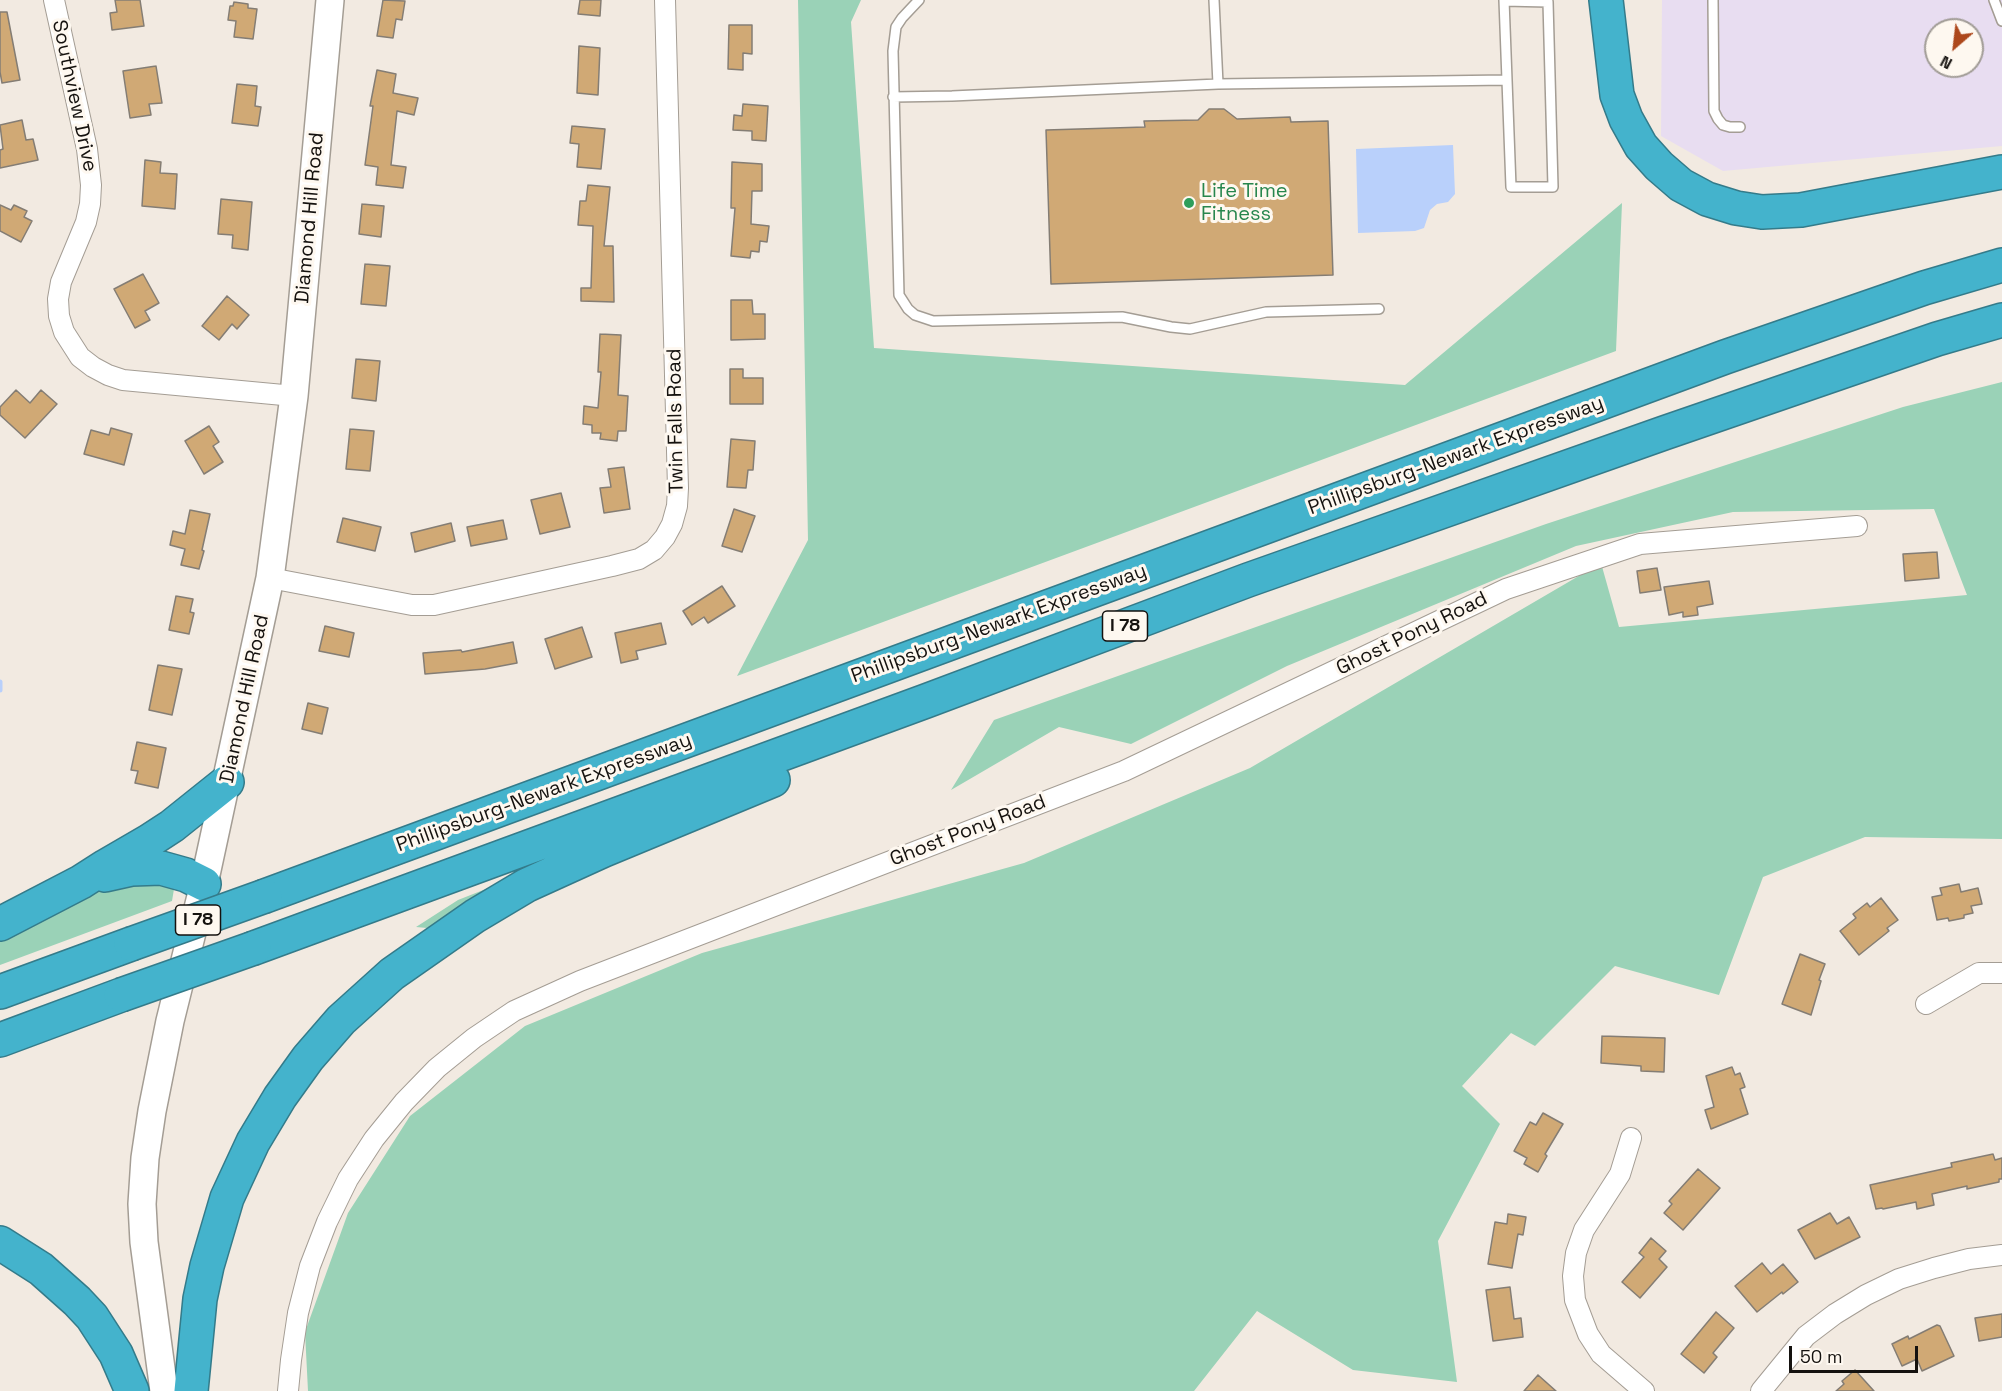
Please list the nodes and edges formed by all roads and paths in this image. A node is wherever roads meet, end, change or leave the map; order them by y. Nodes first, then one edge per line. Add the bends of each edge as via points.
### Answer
1 (54, 0) edge
2 (330, 0) edge
3 (665, 0) edge
4 (919, 0) edge
5 (1214, 0) edge
6 (1606, 0) edge
7 (1713, 0) edge
8 (1994, 0) edge
9 (1504, 1) edge
10 (2002, 21) edge
11 (1506, 80) junction
12 (1218, 84) junction
13 (893, 97) junction
14 (1740, 127) dead end
15 (2002, 172) edge
16 (2002, 265) edge
17 (1379, 309) dead end
18 (2002, 320) edge
19 (294, 396) junction
20 (1857, 526) dead end
21 (270, 578) junction
22 (926, 701) junction
23 (227, 782) junction
24 (81, 882) junction
25 (204, 884) junction
26 (0, 924) edge
27 (2002, 973) edge
28 (0, 992) edge
29 (1926, 1004) dead end
30 (0, 1040) edge
31 (1631, 1138) dead end
32 (0, 1244) edge
33 (2002, 1255) edge
34 (132, 1391) edge
35 (164, 1391) edge
36 (191, 1391) edge
37 (288, 1391) edge
38 (1644, 1391) edge
39 (1761, 1391) edge

1 - 19 street, Southview Drive via 87,149 91,185 86,222 61,282 59,316 64,332 80,357 123,380
2 - 19 main road, Diamond Hill Road
3 - 21 street, Twin Falls Road via 678,488 677,506 665,537 639,559 434,605 412,605
4 - 13 lane via 896,27
5 - 12 lane
6 - 15 highway via 1617,95 1626,119 1641,146 1659,166 1681,185 1707,199 1762,212 1801,210
7 - 14 lane via 1714,111 1723,125
8 - 10 lane
9 - 11 lane
9 - 11 lane via 1548,2 1553,187 1511,187
11 - 12 lane
12 - 13 lane
13 - 17 lane via 899,295 908,309 925,319 1122,317 1190,329 1266,312
16 - 28 highway, Phillipsburg-Newark Expressway / I 78, bridge via 1725,357
18 - 22 highway, I 78 via 1653,436 1248,580
19 - 21 main road, Diamond Hill Road
20 - 37 street, Ghost Pony Road via 1640,544 1506,589 1124,771 580,981 514,1011 429,1076 374,1139 348,1179 310,1266 298,1313
21 - 23 main road, Diamond Hill Road
22 - 30 highway, I 78, bridge
22 - 36 highway via 839,753 527,885 431,946 365,997 301,1068 266,1120 237,1176 207,1266
23 - 24 highway via 172,826
23 - 25 main road, Diamond Hill Road
24 - 25 highway via 148,868 176,872
24 - 26 highway
25 - 35 main road, Diamond Hill Road via 161,1066 143,1181 146,1272
27 - 29 street via 1979,973
31 - 38 street via 1620,1174 1584,1230 1573,1276 1575,1300 1588,1334 1601,1354
32 - 34 highway via 41,1269 92,1317 116,1354
33 - 39 street via 1934,1268 1866,1295 1806,1336

